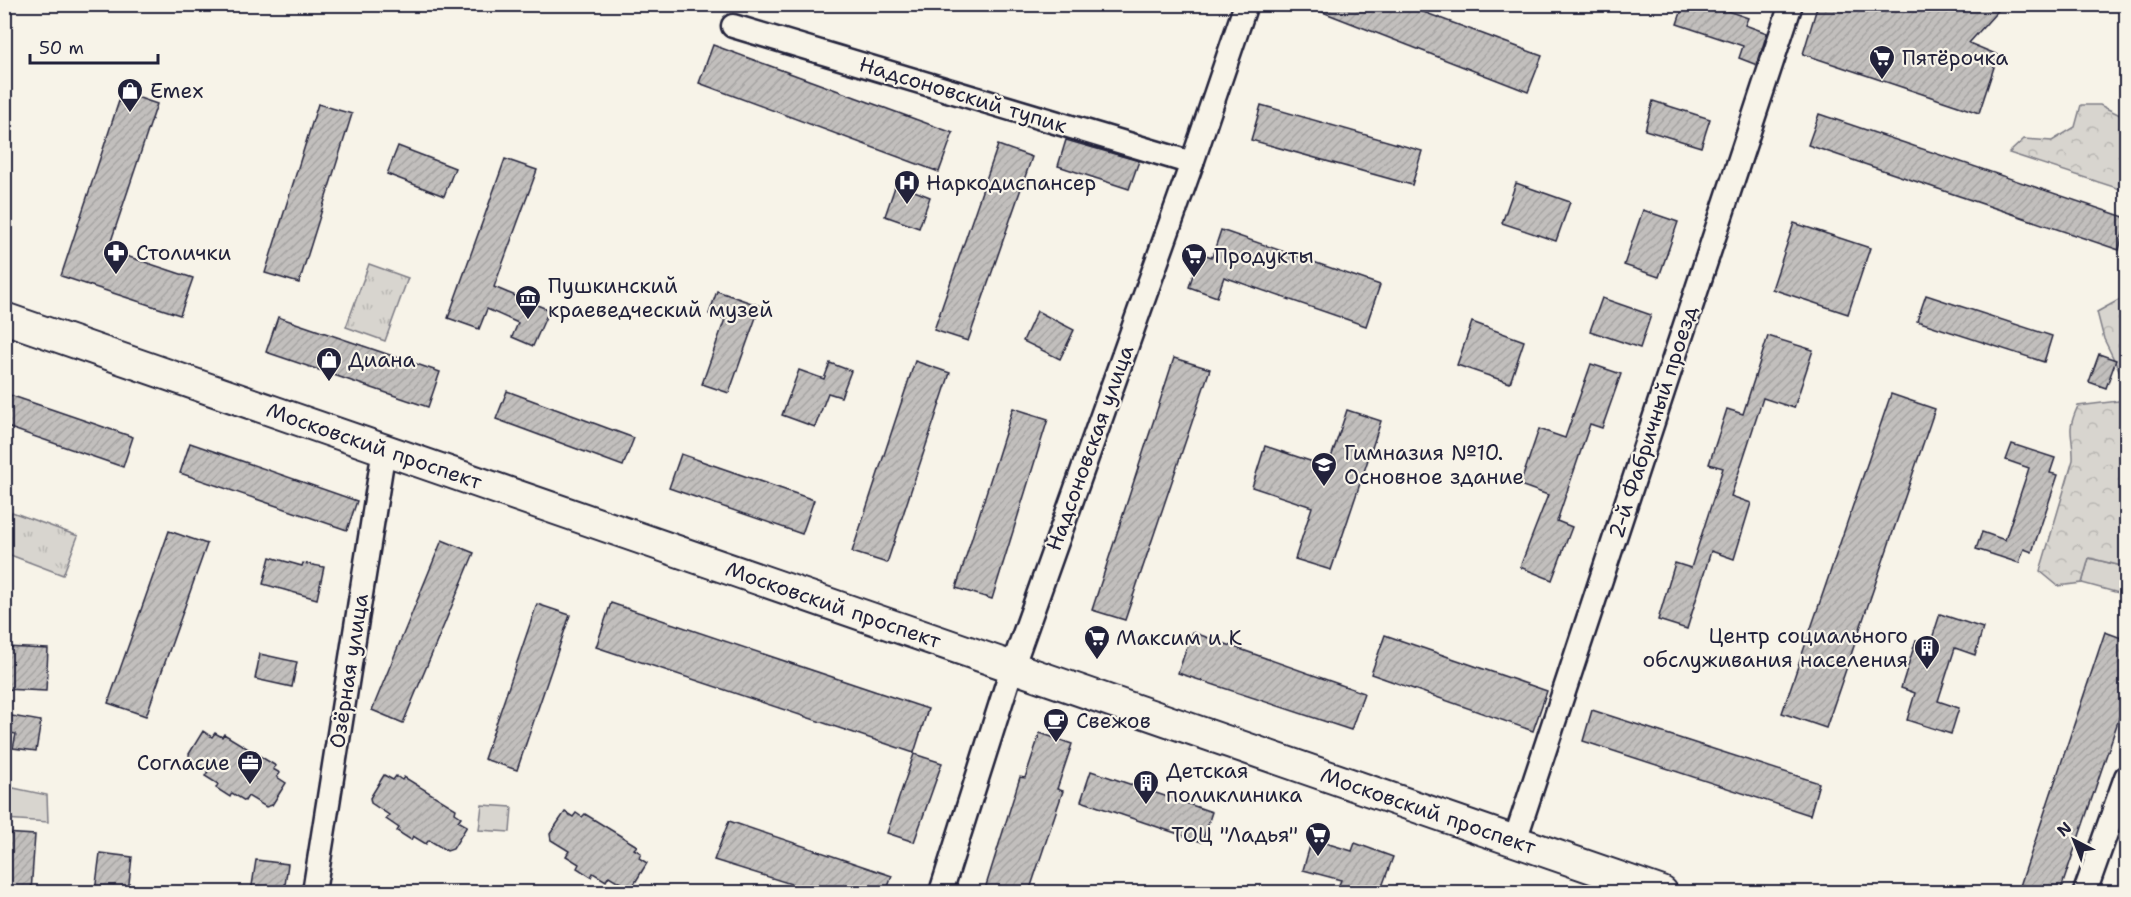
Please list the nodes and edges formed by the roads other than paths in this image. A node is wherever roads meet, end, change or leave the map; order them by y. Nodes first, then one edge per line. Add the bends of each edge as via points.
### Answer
1 (1246, 4) edge
2 (1791, 4) edge
3 (733, 26) dead end
4 (1192, 163) junction
5 (4, 318) edge
6 (384, 450) junction
7 (1012, 668) junction
8 (2127, 777) edge
9 (1515, 840) junction
10 (314, 892) edge
11 (941, 892) edge
12 (1662, 892) edge
13 (2085, 892) edge

1 - 4 street, Надсоновская улица
2 - 9 street, 2-й Фабричный проезд
3 - 4 street, Надсоновский тупик
4 - 7 street, Надсоновская улица
5 - 6 main road, Московский проспект
6 - 7 main road, Московский проспект
6 - 10 street, Озёрная улица
7 - 9 main road, Московский проспект
7 - 11 street, Надсоновская улица
8 - 13 street
9 - 12 main road, Московский проспект

